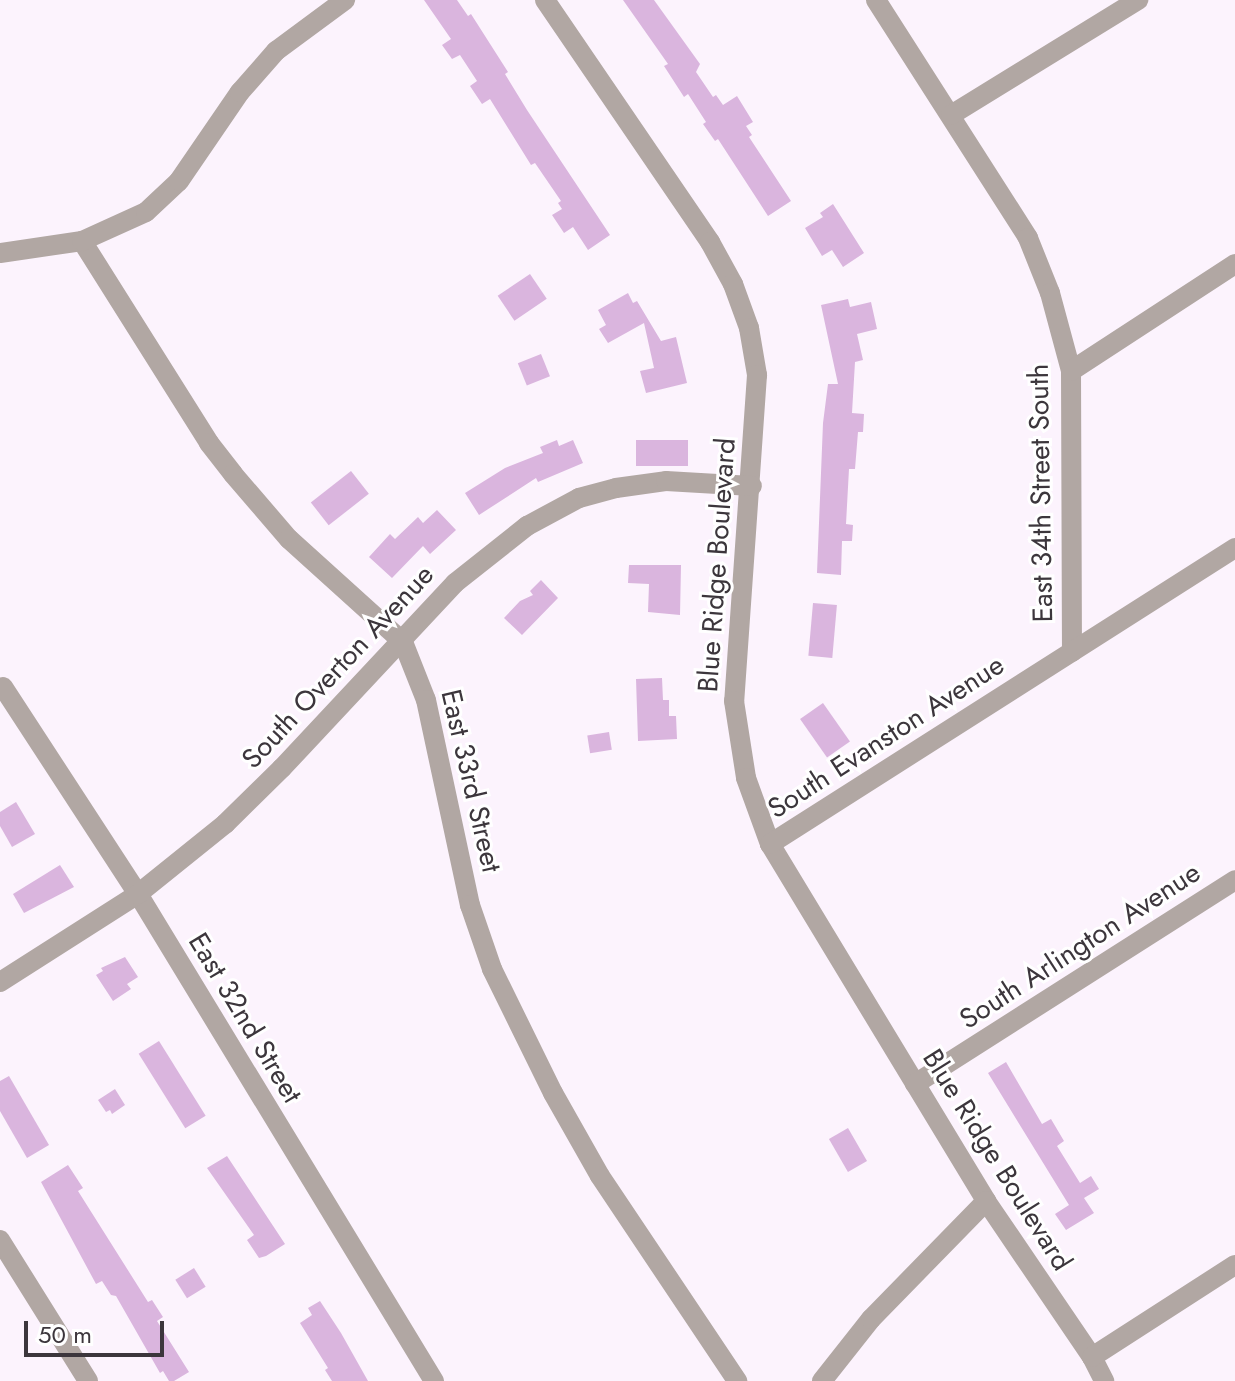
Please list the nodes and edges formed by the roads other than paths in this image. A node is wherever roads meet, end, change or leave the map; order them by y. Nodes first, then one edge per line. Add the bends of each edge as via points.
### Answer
1 (345, 0) edge
2 (545, 0) edge
3 (876, 0) edge
4 (1138, 0) edge
5 (951, 115) junction
6 (82, 241) junction
7 (0, 253) edge
8 (1235, 264) edge
9 (1071, 371) junction
10 (752, 486) junction
11 (1235, 548) edge
12 (403, 642) junction
13 (1072, 652) junction
14 (3, 687) dead end
15 (770, 844) junction
16 (1235, 880) edge
17 (138, 894) junction
18 (0, 982) edge
19 (915, 1084) junction
20 (986, 1201) junction
21 (0, 1240) edge
22 (1235, 1265) edge
23 (1092, 1357) junction
24 (88, 1381) edge
25 (434, 1381) edge
26 (737, 1381) edge
27 (822, 1381) edge
28 (1104, 1381) edge

1 - 6 street via 276,51 240,92 179,181 146,212
2 - 10 street, Blue Ridge Boulevard via 710,242 733,284 749,328 757,375
3 - 5 street, East 34th Street South
4 - 5 street
5 - 9 street, East 34th Street South via 1028,238 1050,293
6 - 7 street
6 - 12 street, East 33rd Street via 233,474 289,539
8 - 9 street
9 - 13 street, East 34th Street South
10 - 12 street, South Overton Avenue via 666,481 579,498 481,559
10 - 15 street, Blue Ridge Boulevard via 734,701 746,778
11 - 13 street, South Evanston Avenue
12 - 17 street, South Overton Avenue via 225,824
12 - 26 street, East 33rd Street via 426,700 470,905 492,969 600,1176
13 - 15 street, South Evanston Avenue
14 - 17 street, East 32nd Street
15 - 19 street, Blue Ridge Boulevard
16 - 19 street, South Arlington Avenue
17 - 18 street, South Overton Avenue
17 - 25 street, East 32nd Street
19 - 20 street, Blue Ridge Boulevard
20 - 23 street, Blue Ridge Boulevard
20 - 27 street via 871,1319
21 - 24 street
22 - 23 street
23 - 28 street, Blue Ridge Boulevard

